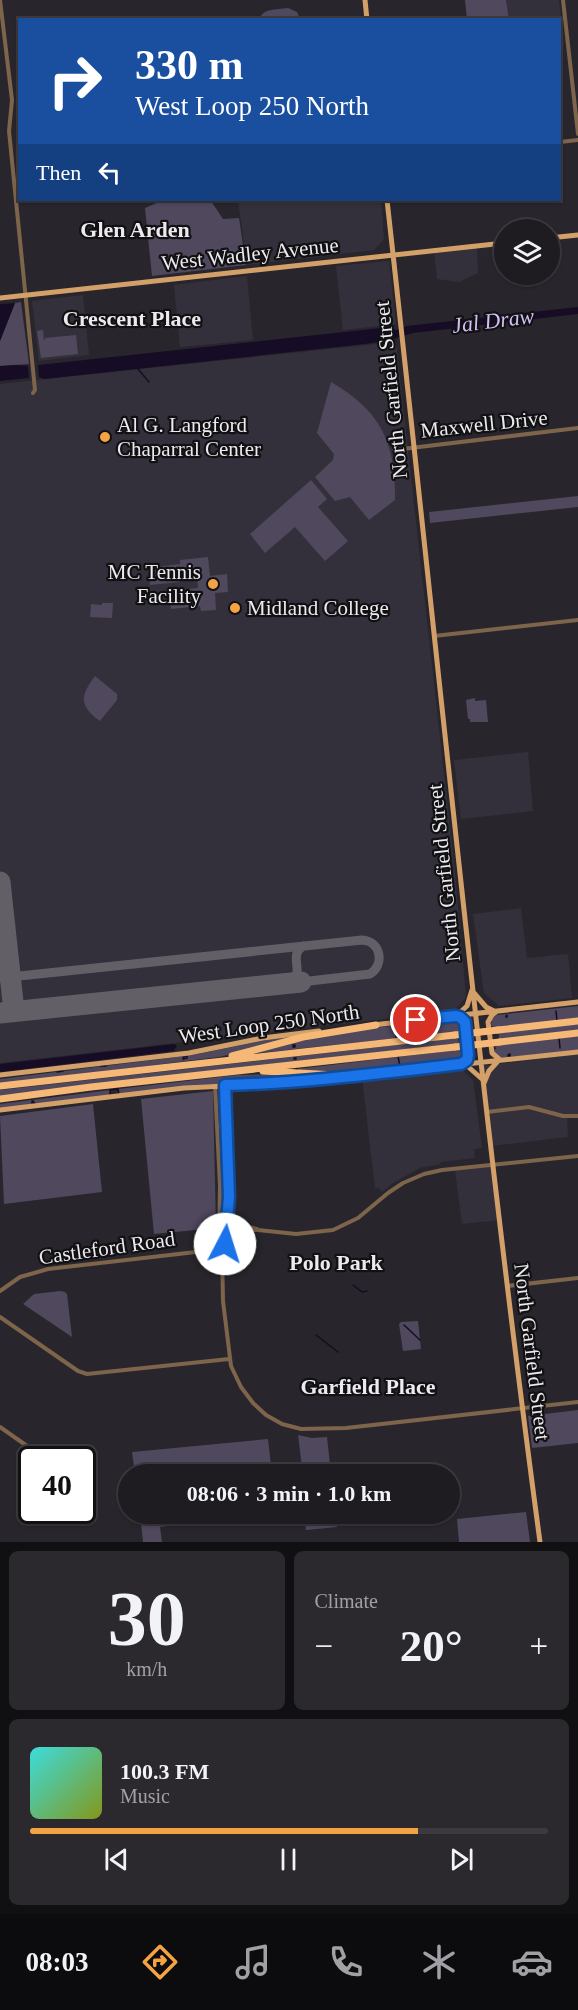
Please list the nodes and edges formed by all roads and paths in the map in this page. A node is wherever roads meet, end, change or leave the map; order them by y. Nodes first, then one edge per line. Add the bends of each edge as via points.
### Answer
1 (0, 0) edge
2 (365, 0) edge
3 (563, 0) edge
4 (367, 18) edge
5 (578, 134) edge
6 (578, 140) edge
7 (561, 142) edge
8 (387, 201) edge
9 (578, 235) edge
10 (560, 237) edge
11 (494, 244) edge
12 (393, 255) junction
13 (26, 295) junction
14 (1, 298) edge
15 (33, 393) dead end
16 (578, 428) edge
17 (414, 447) junction
18 (394, 450) dead end
19 (578, 620) edge
20 (434, 636) junction
21 (473, 990) junction
22 (578, 1002) edge
23 (496, 1012) junction
24 (476, 1014) junction
25 (456, 1016) junction
26 (578, 1022) edge
27 (376, 1025) junction
28 (578, 1033) edge
29 (578, 1052) edge
30 (501, 1060) junction
31 (481, 1062) junction
32 (206, 1064) junction
33 (463, 1064) junction
34 (233, 1071) junction
35 (375, 1074) junction
36 (0, 1075) edge
37 (483, 1083) junction
38 (225, 1085) junction
39 (0, 1086) edge
40 (215, 1086) junction
41 (0, 1100) edge
42 (0, 1110) edge
43 (487, 1112) junction
44 (578, 1116) edge
45 (578, 1156) edge
46 (493, 1165) junction
47 (219, 1223) junction
48 (228, 1223) junction
49 (219, 1230) junction
50 (228, 1230) junction
51 (258, 1230) junction
52 (222, 1249) junction
53 (578, 1278) edge
54 (507, 1286) junction
55 (0, 1291) edge
56 (0, 1317) edge
57 (229, 1359) junction
58 (578, 1402) edge
59 (522, 1408) junction
60 (0, 1428) edge
61 (27, 1446) edge
62 (540, 1542) edge

1 - 13 street via 12,100 9,132
2 - 4 main road
3 - 5 street
6 - 7 street
8 - 12 main road, North Garfield Street
9 - 10 main road
11 - 12 main road, West Wadley Avenue
12 - 13 main road, West Wadley Avenue
12 - 17 main road, North Garfield Street
13 - 14 main road, West Wadley Avenue
13 - 15 street
16 - 17 street, Maxwell Drive
17 - 18 street, Maxwell Drive
17 - 20 main road, North Garfield Street
19 - 20 street
20 - 21 main road, North Garfield Street
21 - 23 main road via 485,1006
21 - 24 main road, North Garfield Street
21 - 25 main road via 467,1006
22 - 23 main road, West Loop 250 North
23 - 24 main road, West Loop 250 North
23 - 30 main road via 488,1022 492,1054
24 - 25 main road, West Loop 250 North
24 - 31 main road, North Garfield Street
25 - 27 main road, West Loop 250 North
25 - 33 main road via 465,1022 468,1055
26 - 32 highway, bridge
27 - 32 highway via 303,1037
27 - 36 main road, West Loop 250 North via 263,1038 189,1053
28 - 34 highway, bridge
29 - 30 main road
30 - 31 main road
30 - 37 main road
31 - 33 main road
31 - 37 main road, North Garfield Street
32 - 39 highway
33 - 35 main road
33 - 37 main road
34 - 35 highway
34 - 41 highway
35 - 38 main road
37 - 43 main road, North Garfield Street
38 - 40 main road
38 - 48 street
40 - 42 main road
40 - 47 street
43 - 44 street via 529,1107
43 - 46 main road, North Garfield Street
45 - 46 street
46 - 51 street via 418,1176 392,1190 354,1221 333,1230 296,1234
46 - 54 main road, North Garfield Street
47 - 48 street
47 - 49 street
48 - 50 street
48 - 51 street
49 - 50 street
49 - 52 street
50 - 51 street
50 - 52 street
52 - 55 street, Castleford Road via 48,1269 20,1277
52 - 57 street
53 - 54 street
54 - 59 main road, North Garfield Street
56 - 57 street via 87,1374
57 - 59 street via 253,1403 268,1417 297,1429
58 - 59 street
59 - 62 main road, North Garfield Street
60 - 61 street

